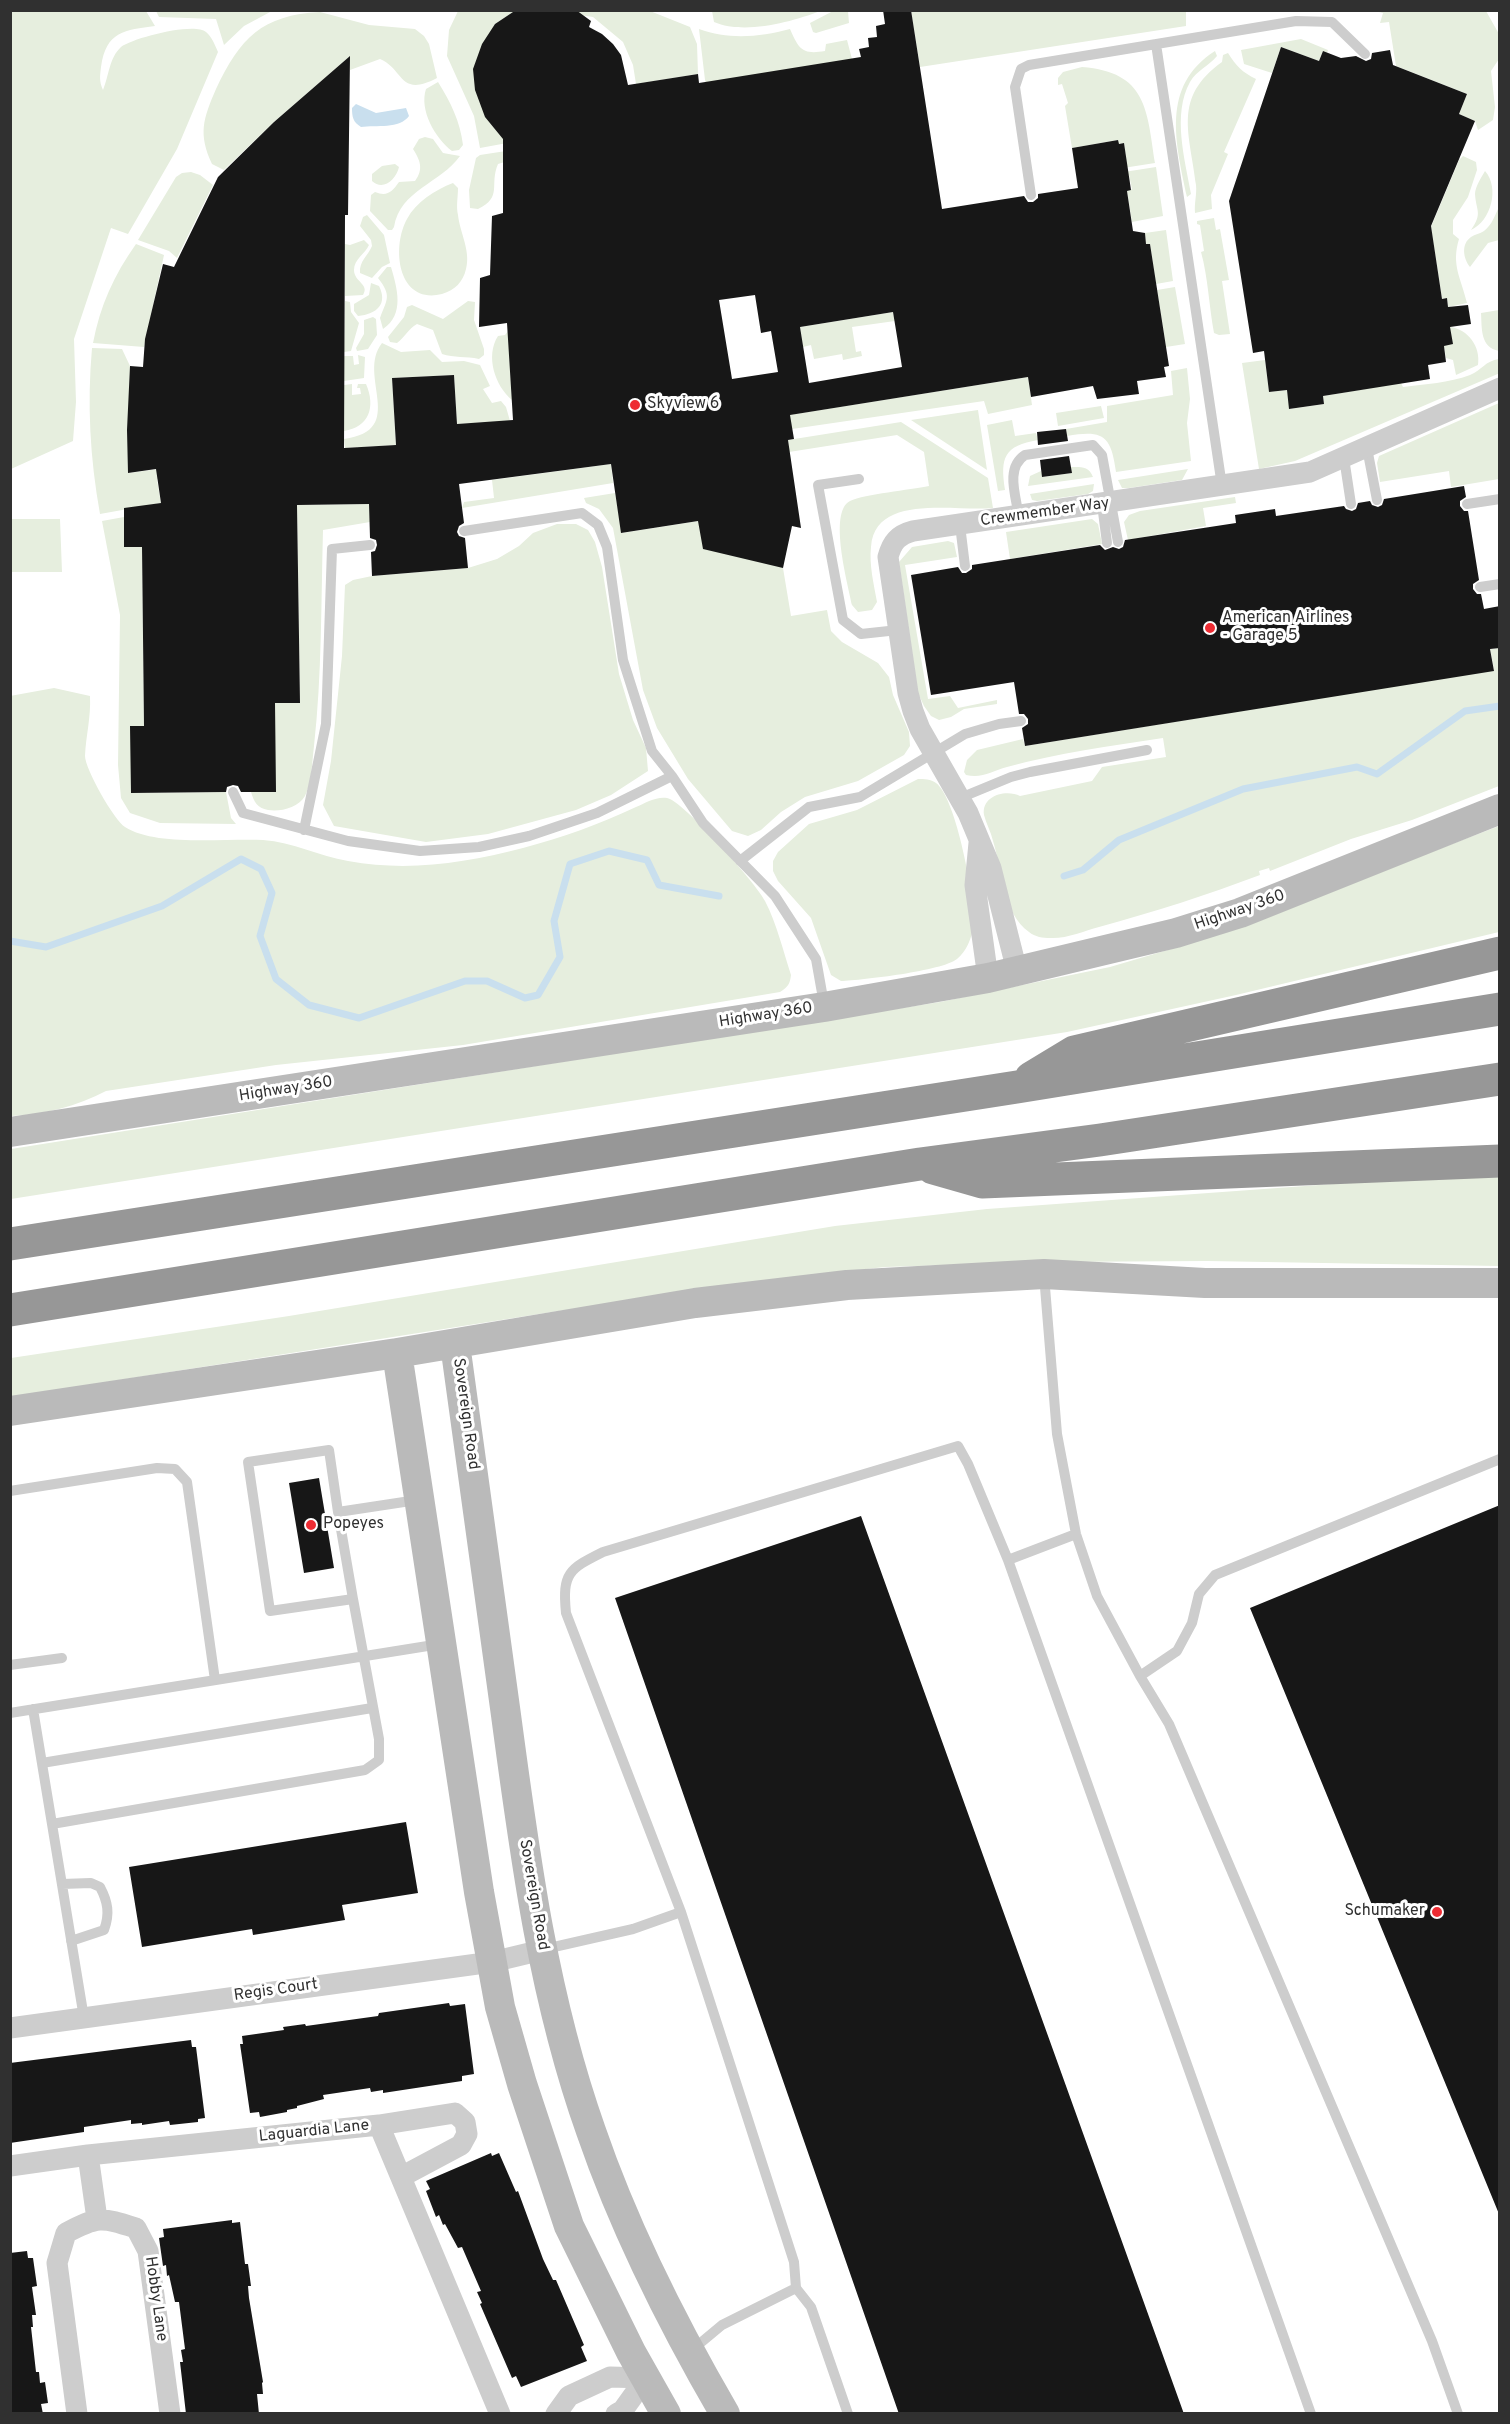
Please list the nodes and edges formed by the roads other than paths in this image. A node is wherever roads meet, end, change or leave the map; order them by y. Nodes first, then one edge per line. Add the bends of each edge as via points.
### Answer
1 (1156, 44) junction
2 (1365, 54) dead end
3 (1031, 195) dead end
4 (1500, 388) edge
5 (1367, 448) junction
6 (1344, 458) junction
7 (859, 479) dead end
8 (1222, 486) junction
9 (1500, 499) edge
10 (1377, 500) dead end
11 (1107, 503) junction
12 (1351, 504) dead end
13 (1467, 504) dead end
14 (1019, 517) junction
15 (960, 525) junction
16 (464, 531) dead end
17 (1113, 542) dead end
18 (370, 545) dead end
19 (965, 566) dead end
20 (1500, 584) edge
21 (1480, 586) dead end
22 (898, 630) junction
23 (1021, 721) dead end
24 (1147, 750) dead end
25 (934, 754) junction
26 (672, 776) junction
27 (233, 792) dead end
28 (960, 798) junction
29 (1500, 809) edge
30 (304, 830) junction
31 (979, 842) junction
32 (740, 861) junction
33 (1500, 953) edge
34 (1017, 971) junction
35 (988, 978) junction
36 (824, 1007) junction
37 (1500, 1009) edge
38 (1500, 1079) edge
39 (1017, 1087) junction
40 (10, 1132) edge
41 (1500, 1161) edge
42 (920, 1164) junction
43 (10, 1244) edge
44 (1044, 1274) junction
45 (1500, 1283) edge
46 (10, 1310) edge
47 (455, 1344) junction
48 (397, 1353) junction
49 (10, 1411) edge
50 (1500, 1459) edge
51 (10, 1491) edge
52 (420, 1500) junction
53 (338, 1512) junction
54 (1076, 1534) junction
55 (1008, 1560) junction
56 (353, 1599) junction
57 (442, 1643) junction
58 (362, 1656) junction
59 (62, 1658) dead end
60 (10, 1665) edge
61 (1140, 1677) junction
62 (215, 1680) junction
63 (372, 1708) junction
64 (33, 1709) junction
65 (10, 1713) edge
66 (42, 1763) junction
67 (52, 1824) junction
68 (62, 1884) junction
69 (681, 1912) junction
70 (71, 1941) junction
71 (542, 1950) junction
72 (492, 1962) junction
73 (84, 2018) junction
74 (10, 2028) edge
75 (379, 2126) junction
76 (88, 2155) junction
77 (10, 2166) edge
78 (401, 2177) junction
79 (98, 2219) junction
80 (796, 2288) junction
81 (689, 2353) junction
82 (646, 2378) junction
83 (76, 2414) edge
84 (170, 2414) edge
85 (500, 2414) edge
86 (556, 2414) edge
87 (616, 2414) edge
88 (666, 2414) edge
89 (725, 2414) edge
90 (848, 2414) edge
91 (1311, 2414) edge
92 (1458, 2414) edge

1 - 2 lane via 1296,21 1324,21 1338,26
1 - 3 lane via 1021,69 1015,87
1 - 8 lane
4 - 5 street, Crewmember Way
5 - 6 street, Crewmember Way
5 - 10 lane
6 - 8 street, Crewmember Way via 1310,472
6 - 12 lane
7 - 22 lane via 818,485 843,620 861,634
8 - 11 street, Crewmember Way
9 - 13 lane
11 - 14 street, Crewmember Way
11 - 14 lane via 1099,449 1093,445 1048,451 1025,455 1014,468
11 - 17 lane
14 - 15 street, Crewmember Way
15 - 19 lane
15 - 22 street, Crewmember Way via 904,533 891,546 888,557
16 - 26 lane via 582,513 598,525 607,547 623,660 652,751
18 - 30 lane via 332,549 326,724
20 - 21 lane
22 - 25 street, Crewmember Way via 913,711
23 - 25 lane via 965,734
24 - 28 lane via 1030,772
25 - 28 street, Crewmember Way
25 - 32 lane via 860,797 809,807
26 - 30 lane via 597,813 529,836 479,847 420,851
26 - 32 lane via 703,823
27 - 30 lane via 243,813
28 - 31 street, Crewmember Way
29 - 34 main road, Highway 360 via 1240,913 1176,933
31 - 34 street, Crewmember Way via 991,868
31 - 35 street, Crewmember Way via 975,885
32 - 36 lane via 775,896 816,959
33 - 39 highway via 1074,1052
34 - 35 main road, Highway 360
35 - 36 main road, Highway 360
36 - 40 main road, Highway 360
37 - 39 highway
38 - 42 highway
39 - 43 highway
41 - 42 highway via 982,1182
42 - 46 highway
44 - 45 main road via 1205,1283
44 - 47 main road via 846,1285 695,1303
44 - 54 lane via 1057,1434
47 - 48 main road
47 - 71 main road, Sovereign Road via 529,1886
48 - 49 main road
48 - 52 main road
50 - 61 lane via 1215,1575 1199,1594 1192,1623 1177,1651
51 - 62 lane via 157,1468 175,1469 187,1482
52 - 53 lane
52 - 57 main road
53 - 56 lane
53 - 56 lane via 329,1450 248,1462 270,1611
54 - 55 lane
54 - 61 lane via 1097,1596
55 - 69 lane via 958,1446 603,1552 577,1565 563,1586 566,1613
55 - 91 lane
56 - 58 lane
57 - 58 lane
57 - 72 main road
58 - 62 lane
58 - 63 lane
59 - 60 lane
61 - 92 lane via 1169,1724 1432,2341
62 - 64 lane
63 - 66 lane
63 - 67 lane via 379,1760 365,1770
64 - 65 lane
64 - 66 lane
66 - 67 lane
67 - 68 lane
68 - 70 lane
68 - 70 lane via 91,1883 100,1887 108,1901 109,1918 104,1930
69 - 71 lane via 633,1929
69 - 80 lane via 794,2262
70 - 73 lane
71 - 72 street, Regis Court
71 - 81 main road, Sovereign Road via 561,2033 590,2130 631,2237
72 - 73 street, Regis Court
72 - 82 main road via 522,2084 569,2226
73 - 74 street, Regis Court
75 - 76 street, Laguardia Lane
75 - 78 street, Laguardia Lane
75 - 78 street via 455,2113 465,2122 467,2134 461,2145
76 - 77 street, Laguardia Lane
76 - 79 street
78 - 85 street, Laguardia Lane
79 - 83 street via 66,2233 57,2263
79 - 84 street, Hobby Lane via 136,2228 148,2251
80 - 81 lane via 722,2325
80 - 90 lane via 811,2307
81 - 82 main road
81 - 89 main road, Sovereign Road
82 - 86 street via 610,2377 568,2396
82 - 87 street
82 - 88 main road

